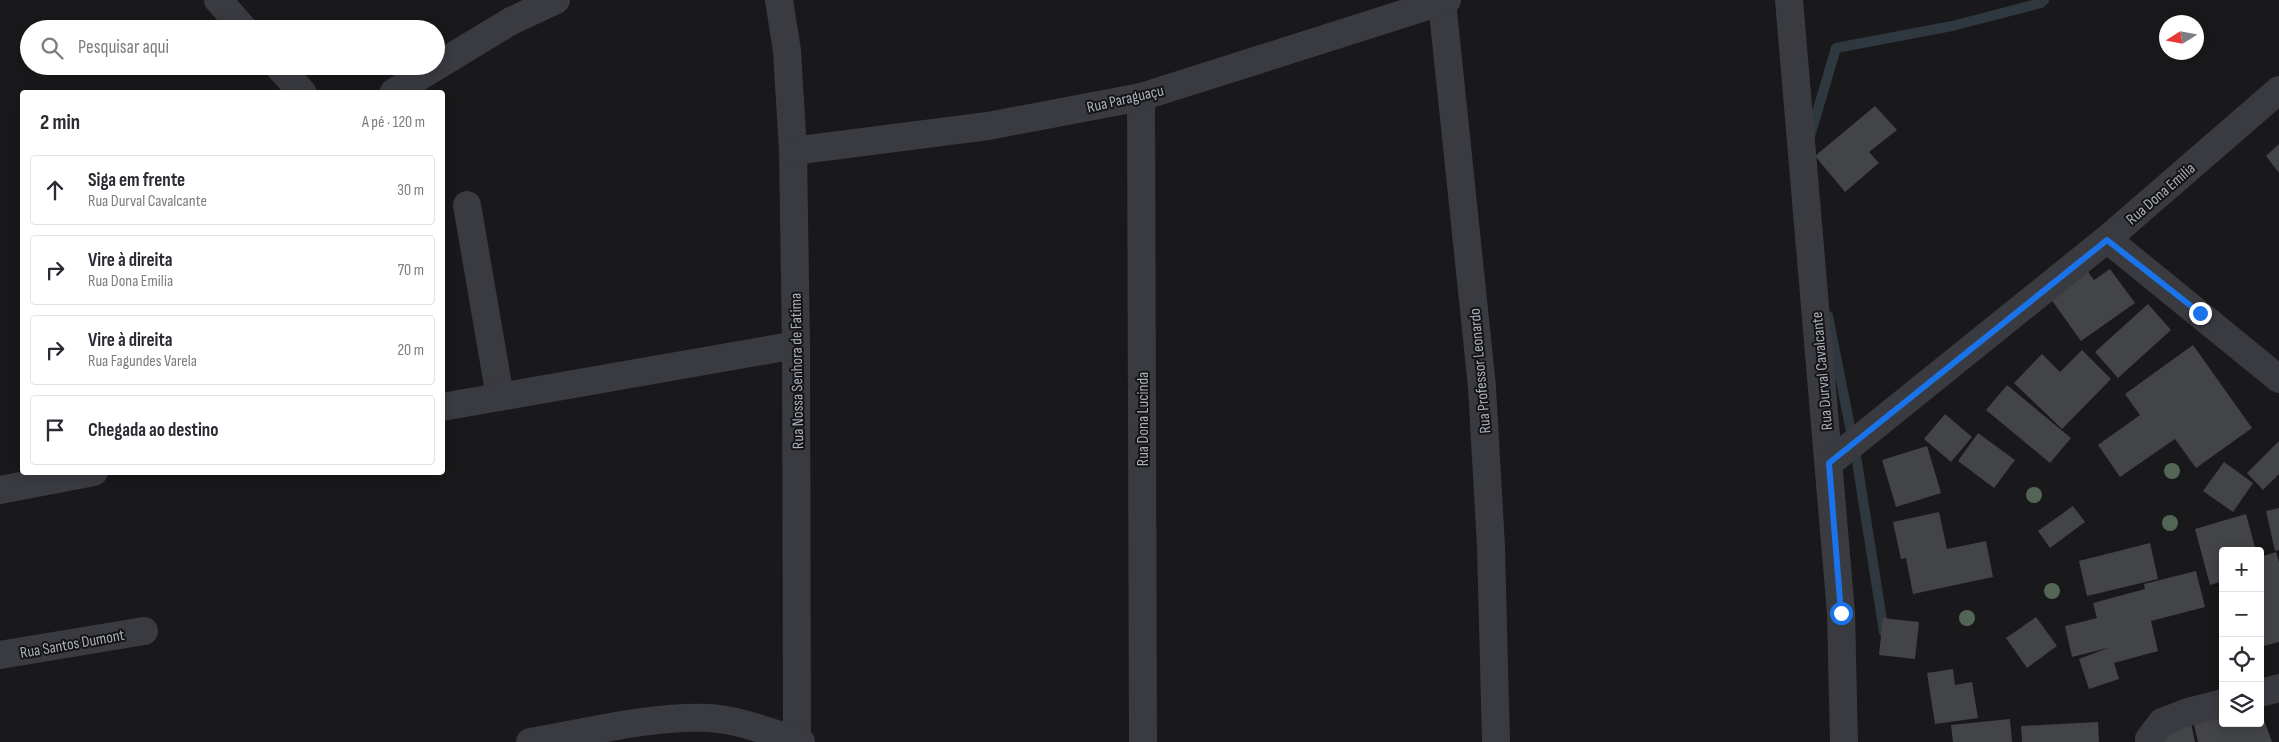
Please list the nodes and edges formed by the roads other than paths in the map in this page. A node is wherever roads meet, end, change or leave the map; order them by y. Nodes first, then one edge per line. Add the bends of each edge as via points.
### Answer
1 (218, 0) edge
2 (779, 0) edge
3 (1789, 0) edge
4 (551, 1) edge
5 (1444, 1) edge
6 (236, 20) edge
7 (445, 61) edge
8 (286, 75) edge
9 (422, 75) edge
10 (300, 90) edge
11 (397, 90) edge
12 (2279, 90) edge
13 (1141, 96) junction
14 (792, 152) junction
15 (468, 206) dead end
16 (2107, 240) junction
17 (796, 345) junction
18 (2279, 379) edge
19 (500, 397) junction
20 (445, 406) edge
21 (1838, 457) junction
22 (78, 475) edge
23 (0, 490) edge
24 (144, 631) dead end
25 (0, 655) edge
26 (2279, 688) edge
27 (2264, 692) edge
28 (2219, 704) edge
29 (2155, 732) edge
30 (530, 742) edge
31 (799, 742) edge
32 (1143, 742) edge
33 (1496, 742) edge
34 (1844, 742) edge

1 - 6 street
2 - 14 street, Rua Nossa Senhora de Fatima via 787,51
3 - 21 street, Rua Durval Cavalcante
4 - 7 street
5 - 13 street, Rua Paraguaçu
5 - 33 street, Rua Professor Leonardo via 1482,387 1491,547
8 - 10 street
9 - 11 street
12 - 16 street, Rua Dona Emilia
13 - 14 street, Rua Paraguaçu via 988,126
13 - 32 street, Rua Dona Lucinda
14 - 17 street, Rua Nossa Senhora de Fatima
15 - 19 street
16 - 18 street
16 - 21 street, Rua Dona Emilia
17 - 19 street
17 - 31 street, Rua Nossa Senhora de Fatima
19 - 20 street
21 - 34 street, Rua Durval Cavalcante
22 - 23 street
24 - 25 street, Rua Santos Dumont
26 - 27 street
28 - 29 street via 2188,712
30 - 31 street via 666,720 708,718 744,724

